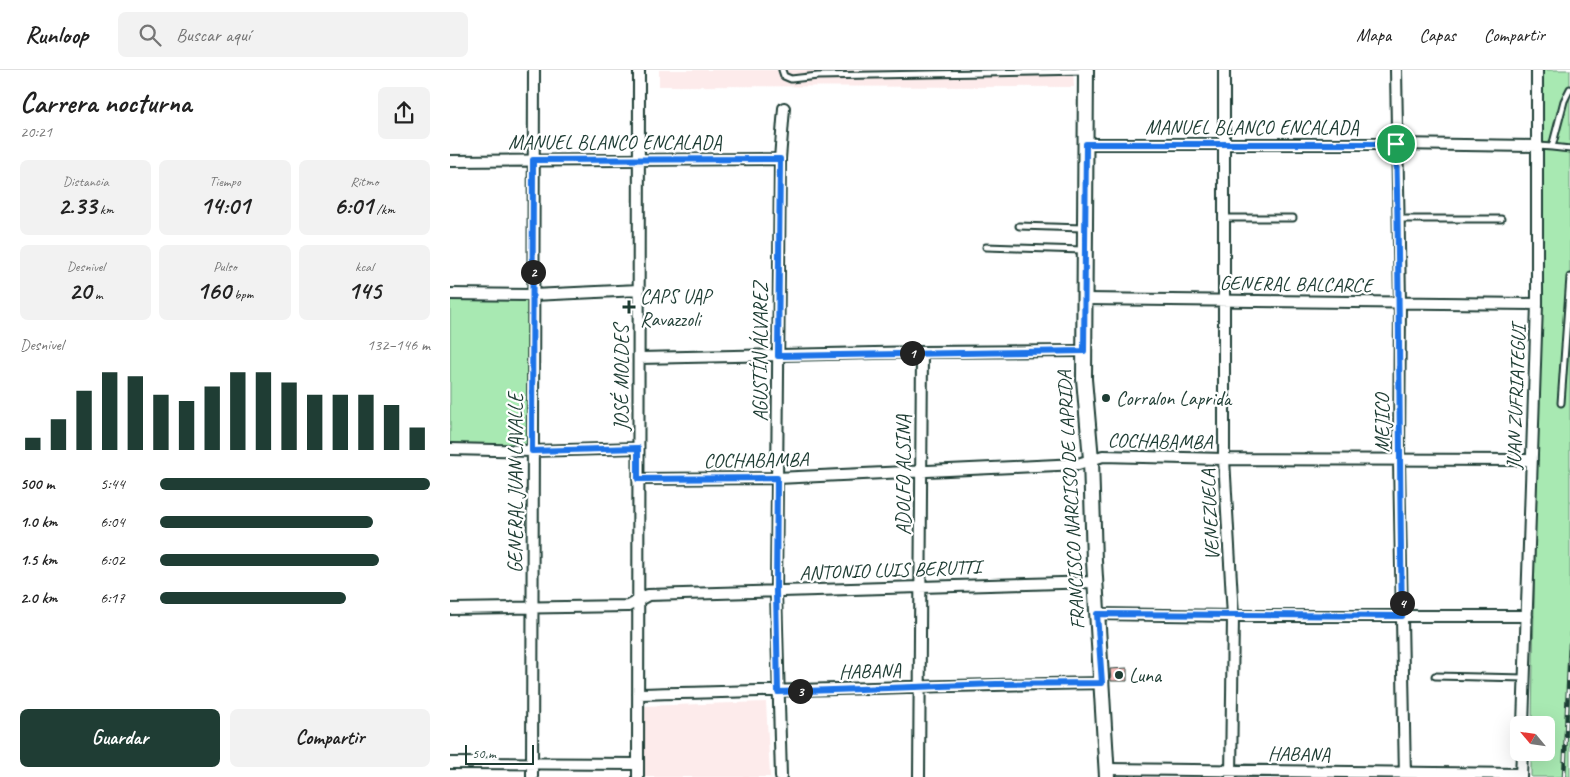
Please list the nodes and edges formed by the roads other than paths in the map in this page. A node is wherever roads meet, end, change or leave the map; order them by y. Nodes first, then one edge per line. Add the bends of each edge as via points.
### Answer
1 (534, 70) edge
2 (639, 70) edge
3 (782, 70) edge
4 (1086, 70) edge
5 (1224, 70) edge
6 (1396, 70) edge
7 (1537, 70) edge
8 (1054, 71) edge
9 (819, 73) edge
10 (1570, 89) edge
11 (784, 108) dead end
12 (1086, 144) junction
13 (1224, 144) junction
14 (1396, 144) junction
15 (1538, 146) junction
16 (1552, 147) junction
17 (1570, 149) edge
18 (780, 159) junction
19 (533, 160) junction
20 (639, 160) junction
21 (450, 161) edge
22 (1224, 218) junction
23 (1293, 218) dead end
24 (1398, 219) junction
25 (1501, 219) dead end
26 (1019, 226) dead end
27 (1086, 228) junction
28 (986, 247) dead end
29 (1086, 250) junction
30 (1570, 277) edge
31 (638, 290) junction
32 (450, 294) edge
33 (533, 294) junction
34 (1085, 299) junction
35 (1224, 300) junction
36 (1400, 302) junction
37 (1537, 304) junction
38 (1084, 351) junction
39 (922, 352) junction
40 (778, 356) junction
41 (638, 358) junction
42 (1561, 403) dead end
43 (638, 448) junction
44 (450, 449) edge
45 (532, 451) junction
46 (1091, 459) junction
47 (1224, 459) junction
48 (1399, 460) junction
49 (1532, 460) junction
50 (921, 471) junction
51 (777, 478) junction
52 (638, 479) junction
53 (1095, 582) junction
54 (920, 586) junction
55 (776, 591) junction
56 (638, 601) junction
57 (532, 607) junction
58 (450, 609) edge
59 (1097, 614) junction
60 (1233, 616) junction
61 (1402, 616) junction
62 (1527, 616) junction
63 (1435, 676) dead end
64 (1525, 678) junction
65 (1102, 683) junction
66 (920, 687) junction
67 (778, 692) junction
68 (638, 694) junction
69 (1523, 716) edge
70 (1522, 761) edge
71 (450, 763) edge
72 (532, 764) junction
73 (638, 764) junction
74 (1106, 773) edge
75 (1230, 774) edge
76 (1405, 775) edge
77 (1521, 776) edge
78 (532, 777) edge
79 (638, 777) edge
80 (780, 777) edge
81 (919, 777) edge

1 - 19 street, GENERAL JUAN LAVALLE
2 - 20 street, JOSÉ MOLDES
3 - 9 lane via 784,76 791,80
4 - 8 lane
4 - 12 main road, FRANCISCO NARCISO DE LAPRIDA
5 - 13 street, VENEZUELA
6 - 14 street, MEJICO
7 - 15 street, JUAN ZUFRIATEGUI
8 - 9 lane
10 - 16 lane
11 - 18 street, AGUSTÍN ÁLVAREZ
12 - 13 street, MANUEL BLANCO ENCALADA
12 - 27 main road, FRANCISCO NARCISO DE LAPRIDA
13 - 14 street, MANUEL BLANCO ENCALADA
13 - 22 street, VENEZUELA
14 - 15 street, MANUEL BLANCO ENCALADA
14 - 24 street, MEJICO
15 - 16 lane
15 - 37 street, JUAN ZUFRIATEGUI
16 - 17 lane
18 - 20 street, MANUEL BLANCO ENCALADA
18 - 40 street, AGUSTÍN ÁLVAREZ
19 - 20 street, MANUEL BLANCO ENCALADA
19 - 21 street, MANUEL BLANCO ENCALADA
19 - 33 street, GENERAL JUAN LAVALLE
20 - 31 street, JOSÉ MOLDES
22 - 23 lane
22 - 35 street, VENEZUELA
24 - 25 lane
24 - 36 street, MEJICO
26 - 27 lane
27 - 29 main road, FRANCISCO NARCISO DE LAPRIDA
28 - 29 lane
29 - 34 main road, FRANCISCO NARCISO DE LAPRIDA
30 - 42 lane
31 - 33 street
31 - 41 street, JOSÉ MOLDES
32 - 33 street
33 - 45 street, GENERAL JUAN LAVALLE
34 - 35 street, GENERAL BALCARCE
34 - 38 main road, FRANCISCO NARCISO DE LAPRIDA
35 - 36 street, GENERAL BALCARCE
35 - 47 street, VENEZUELA
36 - 37 street, GENERAL BALCARCE
36 - 48 street, MEJICO
37 - 49 street, JUAN ZUFRIATEGUI
38 - 39 street
38 - 46 main road, FRANCISCO NARCISO DE LAPRIDA
39 - 40 street
39 - 50 street, ADOLFO ALSINA
40 - 41 street
40 - 51 street, AGUSTÍN ÁLVAREZ
41 - 43 street, JOSÉ MOLDES
43 - 45 street
43 - 52 street, JOSÉ MOLDES
44 - 45 street
45 - 57 street, GENERAL JUAN LAVALLE
46 - 47 street, COCHABAMBA via 1102,456
46 - 50 street, COCHABAMBA via 1078,464
46 - 53 main road, FRANCISCO NARCISO DE LAPRIDA
47 - 48 street, COCHABAMBA
47 - 60 street, VENEZUELA
48 - 49 street, COCHABAMBA
48 - 61 street, MEJICO
49 - 62 street, JUAN ZUFRIATEGUI
50 - 51 street, COCHABAMBA
50 - 54 street, ADOLFO ALSINA
51 - 52 street, COCHABAMBA
51 - 55 street, AGUSTÍN ÁLVAREZ
52 - 56 street, JOSÉ MOLDES
53 - 54 street, ANTONIO LUIS BERUTTI
53 - 59 main road, FRANCISCO NARCISO DE LAPRIDA
54 - 55 street, ANTONIO LUIS BERUTTI
54 - 66 street, ADOLFO ALSINA
55 - 56 street, ANTONIO LUIS BERUTTI via 648,595
55 - 67 street, AGUSTÍN ÁLVAREZ
56 - 57 street, ANTONIO LUIS BERUTTI via 628,606
56 - 68 street, JOSÉ MOLDES
57 - 58 street, ANTONIO LUIS BERUTTI
57 - 72 street, GENERAL JUAN LAVALLE
59 - 60 street
59 - 65 main road, FRANCISCO NARCISO DE LAPRIDA
60 - 61 street
60 - 75 street, VENEZUELA
61 - 62 street
61 - 76 street, MEJICO
62 - 64 street, JUAN ZUFRIATEGUI
63 - 64 lane
64 - 69 street, JUAN ZUFRIATEGUI
65 - 66 street, HABANA
65 - 74 main road, FRANCISCO NARCISO DE LAPRIDA
66 - 67 street, HABANA
66 - 81 street, ADOLFO ALSINA
67 - 68 street, HABANA
67 - 80 street, AGUSTÍN ÁLVAREZ
68 - 73 street, JOSÉ MOLDES
70 - 77 street
71 - 72 street
72 - 73 street
72 - 78 street, GENERAL JUAN LAVALLE
73 - 79 street, JOSÉ MOLDES
74 - 75 street, HABANA
75 - 76 street, HABANA
76 - 77 street, HABANA

